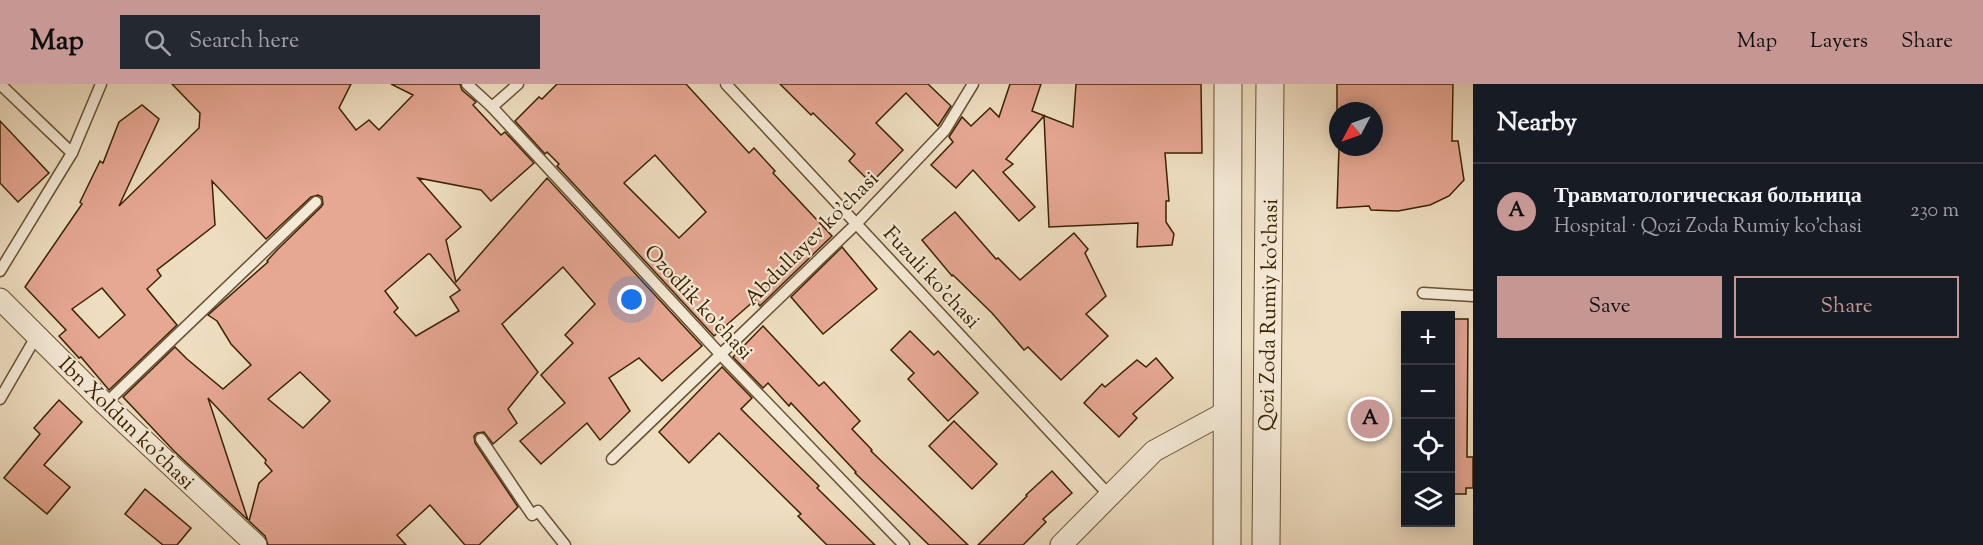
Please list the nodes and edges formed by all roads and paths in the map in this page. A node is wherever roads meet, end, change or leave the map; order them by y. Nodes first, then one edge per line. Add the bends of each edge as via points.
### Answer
1 (0, 84) edge
2 (101, 84) edge
3 (468, 84) edge
4 (518, 84) edge
5 (726, 84) edge
6 (973, 84) edge
7 (1228, 84) edge
8 (1270, 84) edge
9 (492, 107) junction
10 (72, 153) junction
11 (316, 202) dead end
12 (856, 224) junction
13 (0, 271) edge
14 (1423, 293) dead end
15 (1473, 296) edge
16 (0, 299) edge
17 (38, 335) junction
18 (721, 355) junction
19 (0, 399) edge
20 (105, 404) junction
21 (1228, 411) junction
22 (481, 439) dead end
23 (612, 459) dead end
24 (1109, 495) junction
25 (256, 545) edge
26 (565, 545) edge
27 (904, 545) edge
28 (1060, 545) edge
29 (1227, 545) edge
30 (1266, 545) edge

1 - 10 lane
2 - 10 lane
3 - 9 lane, Ozodlik ko'chasi
4 - 9 lane
5 - 12 lane, Fuzuli ko'chasi
6 - 12 lane, Abdullayev ko'chasi via 945,130
7 - 21 street, Qozi Zoda Rumiy ko'chasi
8 - 30 street, Qozi Zoda Rumiy ko'chasi
9 - 18 lane, Ozodlik ko'chasi
10 - 13 lane
11 - 20 lane
12 - 18 lane, Abdullayev ko'chasi
12 - 24 lane, Fuzuli ko'chasi
14 - 15 lane
16 - 17 street, Ibn Xoldun ko'chasi
17 - 19 lane
17 - 20 street, Ibn Xoldun ko'chasi
18 - 23 lane, Abdullayev ko'chasi
18 - 27 lane, Ozodlik ko'chasi
20 - 25 street, Ibn Xoldun ko'chasi
21 - 24 street via 1154,451
21 - 29 street, Qozi Zoda Rumiy ko'chasi
22 - 26 lane via 532,515 538,511
24 - 28 street

